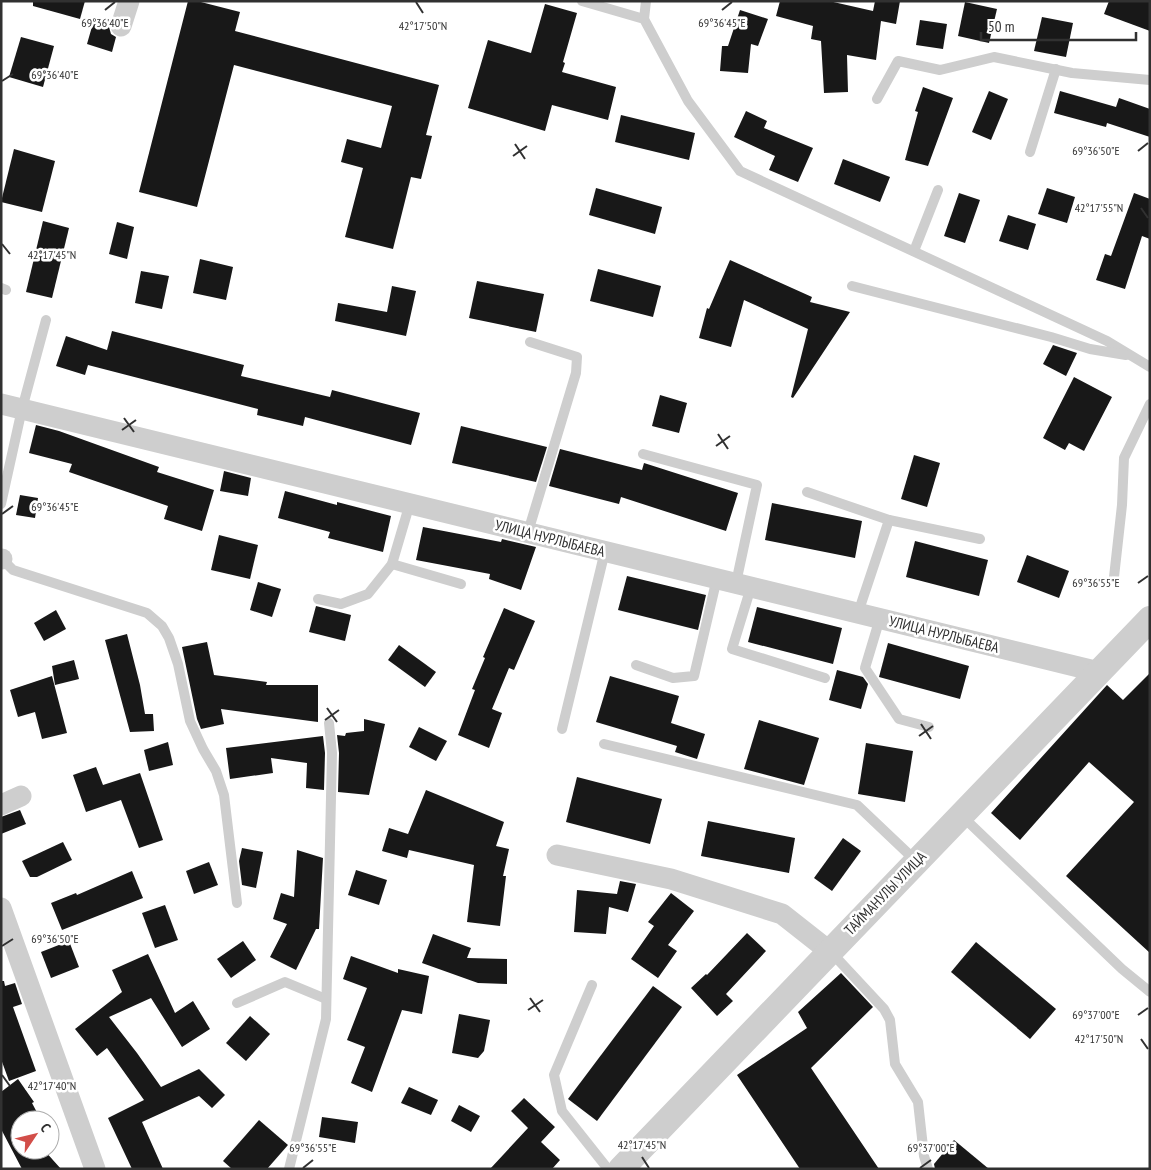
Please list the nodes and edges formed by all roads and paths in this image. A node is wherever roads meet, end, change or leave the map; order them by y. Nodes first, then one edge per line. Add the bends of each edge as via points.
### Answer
1 (129, 1) edge
2 (582, 1) edge
3 (646, 1) edge
4 (644, 19) junction
5 (121, 26) dead end
6 (1056, 70) junction
7 (1150, 80) edge
8 (877, 99) dead end
9 (1030, 152) dead end
10 (938, 190) dead end
11 (914, 251) junction
12 (852, 286) dead end
13 (46, 320) dead end
14 (530, 342) dead end
15 (1132, 356) junction
16 (1150, 366) edge
17 (1, 404) edge
18 (1150, 404) edge
19 (22, 409) junction
20 (643, 454) dead end
21 (807, 492) dead end
22 (410, 503) junction
23 (1, 504) edge
24 (889, 520) junction
25 (528, 532) junction
26 (980, 540) dead end
27 (605, 551) junction
28 (1, 555) edge
29 (1, 559) edge
30 (392, 564) junction
31 (1114, 577) dead end
32 (735, 583) junction
33 (461, 584) dead end
34 (318, 599) dead end
35 (858, 613) junction
36 (880, 618) junction
37 (1150, 619) edge
38 (636, 665) dead end
39 (1099, 672) junction
40 (825, 678) dead end
41 (329, 723) dead end
42 (929, 727) dead end
43 (562, 729) dead end
44 (604, 744) dead end
45 (21, 796) dead end
46 (1, 804) edge
47 (961, 815) junction
48 (557, 855) dead end
49 (916, 860) junction
50 (237, 903) dead end
51 (1, 908) edge
52 (829, 951) junction
53 (592, 985) dead end
54 (1150, 992) edge
55 (326, 999) junction
56 (237, 1003) dead end
57 (95, 1169) edge
58 (288, 1169) edge
59 (608, 1169) edge
60 (621, 1169) edge
61 (928, 1169) edge

1 - 5 street
2 - 4 lane
3 - 4 lane
4 - 11 lane via 688,101 740,171
6 - 7 lane
6 - 8 lane via 994,57 940,70 898,61
6 - 9 lane
10 - 11 lane
11 - 15 lane via 1107,341
12 - 15 lane via 1090,349
13 - 19 lane
14 - 25 lane via 578,357
15 - 16 lane
17 - 19 street, УЛИЦА НУРЛЫБАЕВА
18 - 31 lane via 1124,458
19 - 22 street, УЛИЦА НУРЛЫБАЕВА
19 - 23 lane
20 - 32 lane via 757,485
21 - 24 lane
22 - 25 street, УЛИЦА НУРЛЫБАЕВА
22 - 30 lane
24 - 26 lane
24 - 35 lane
25 - 27 street, УЛИЦА НУРЛЫБАЕВА
27 - 32 street, УЛИЦА НУРЛЫБАЕВА
27 - 43 lane
28 - 29 lane
29 - 50 lane via 13,570 147,613 162,626 178,664 190,721 216,771 224,795
30 - 33 lane
30 - 34 lane via 368,594 342,604
32 - 35 street, УЛИЦА НУРЛЫБАЕВА
32 - 38 lane via 694,676 673,678
32 - 40 lane via 732,649
35 - 36 street, УЛИЦА НУРЛЫБАЕВА
36 - 39 street, УЛИЦА НУРЛЫБАЕВА
36 - 42 lane via 865,668 899,719
37 - 39 street, ТАЙМАНУЛЫ УЛИЦА
39 - 47 street, ТАЙМАНУЛЫ УЛИЦА
41 - 55 lane via 332,753
44 - 49 lane via 857,805
45 - 46 street
47 - 49 street, ТАЙМАНУЛЫ УЛИЦА
47 - 54 lane
48 - 52 street via 671,879 782,914
49 - 52 street, ТАЙМАНУЛЫ УЛИЦА
51 - 57 street
52 - 60 street, ТАЙМАНУЛЫ УЛИЦА
52 - 61 lane via 884,1009 890,1020 895,1064 918,1102
53 - 59 lane via 554,1074 562,1111
55 - 56 lane via 285,982
55 - 58 lane via 326,1019

